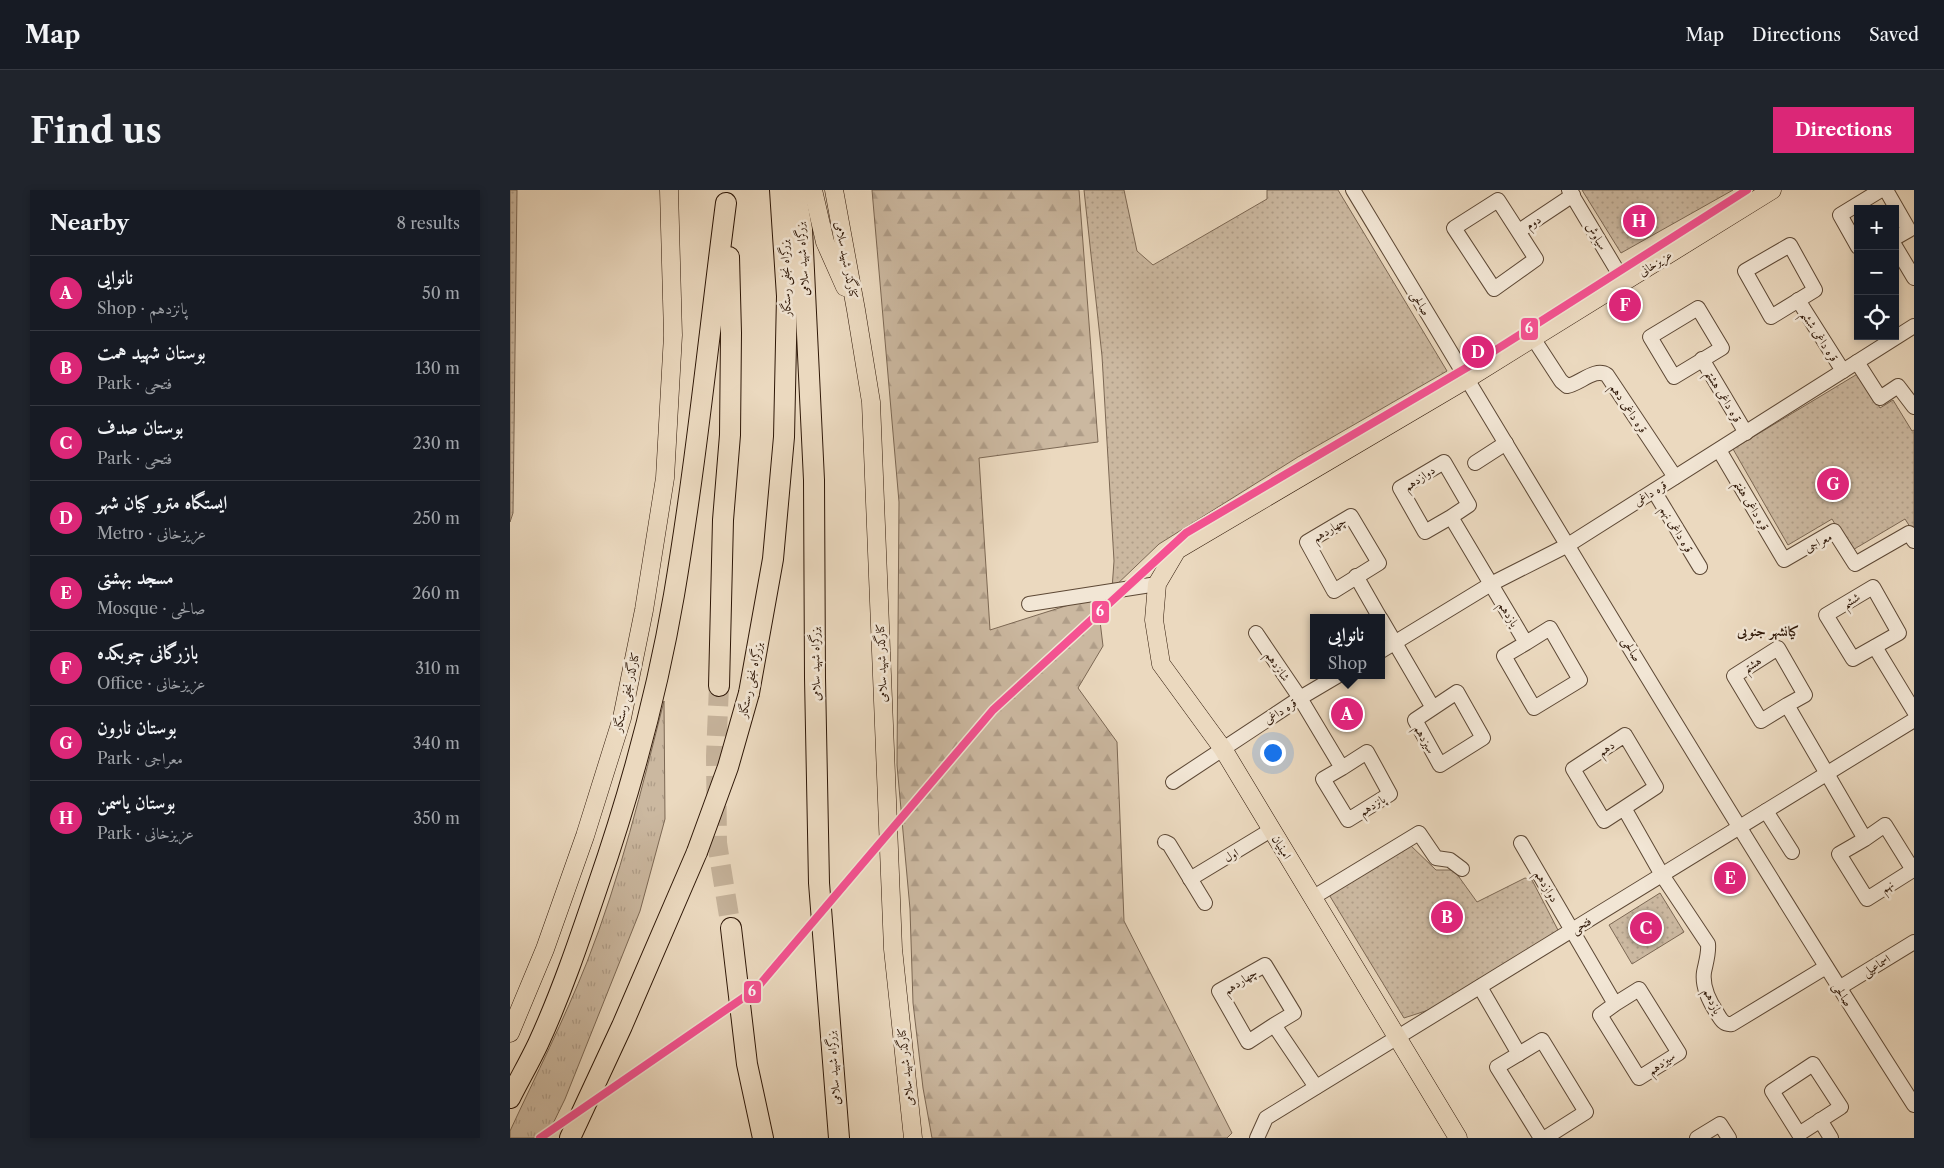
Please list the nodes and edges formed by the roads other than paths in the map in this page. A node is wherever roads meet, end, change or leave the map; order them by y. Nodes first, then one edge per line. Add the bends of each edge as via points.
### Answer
1 (669, 190) edge
2 (780, 190) edge
3 (795, 190) edge
4 (813, 190) edge
5 (834, 190) edge
6 (1353, 190) edge
7 (1772, 190) edge
8 (1881, 190) edge
9 (1886, 190) edge
10 (1571, 193) edge
11 (726, 196) edge
12 (1856, 205) edge
13 (1895, 205) edge
14 (1854, 206) edge
15 (1899, 213) edge
16 (1518, 231) junction
17 (1899, 236) edge
18 (1854, 240) edge
19 (1897, 250) edge
20 (1914, 278) edge
21 (1624, 282) junction
22 (1798, 300) junction
23 (856, 310) junction
24 (1914, 326) edge
25 (1533, 338) junction
26 (1702, 359) junction
27 (1857, 362) junction
28 (1843, 371) junction
29 (1467, 379) junction
30 (1914, 407) edge
31 (1746, 433) junction
32 (1506, 443) junction
33 (1719, 450) junction
34 (1475, 463) dead end
35 (1675, 477) junction
36 (1654, 490) junction
37 (1451, 517) junction
38 (1914, 541) edge
39 (1568, 545) junction
40 (1177, 550) joint
41 (1784, 560) joint
42 (1700, 567) dead end
43 (1356, 576) junction
44 (1157, 584) junction
45 (1491, 584) junction
46 (1029, 604) dead end
47 (1379, 614) edge
48 (1385, 625) edge
49 (1256, 633) dead end
50 (1395, 642) junction
51 (1526, 643) junction
52 (1385, 648) edge
53 (1875, 648) junction
54 (1332, 679) edge
55 (719, 686) tunnel mouth
56 (1300, 698) junction
57 (1787, 705) junction
58 (1433, 708) junction
59 (1914, 711) edge
60 (1914, 720) edge
61 (1223, 750) junction
62 (1342, 768) junction
63 (1826, 774) junction
64 (1173, 782) dead end
65 (1624, 808) junction
66 (1766, 811) junction
67 (1740, 827) junction
68 (1271, 830) junction
69 (1865, 839) junction
70 (1164, 842) dead end
71 (1521, 843) dead end
72 (1792, 852) dead end
73 (1462, 869) dead end
74 (1662, 875) junction
75 (1190, 879) junction
76 (1312, 898) junction
77 (1205, 903) dead end
78 (731, 928) tunnel mouth
79 (1573, 930) junction
80 (1914, 942) edge
81 (1826, 967) junction
82 (1480, 987) junction
83 (1839, 988) junction
84 (1615, 1004) junction
85 (1274, 1025) junction
86 (510, 1032) edge
87 (1397, 1038) junction
88 (1519, 1054) junction
89 (1316, 1088) junction
90 (510, 1098) edge
91 (1914, 1106) edge
92 (910, 1107) junction
93 (1820, 1120) junction
94 (570, 1138) edge
95 (763, 1138) edge
96 (839, 1138) edge
97 (913, 1138) edge
98 (917, 1138) edge
99 (1257, 1138) edge
100 (1458, 1138) edge
101 (1541, 1138) edge
102 (1545, 1138) edge
103 (1697, 1138) edge
104 (1728, 1138) edge
105 (1831, 1138) edge

1 - 86 main road, کنارگذر نجفی رستگار via 673,335 665,478 644,610 622,718 585,836
2 - 94 highway, بزرگراه نجفی رستگار, bridge via 787,296 784,437 773,559 750,693 728,767 697,852
3 - 96 highway, بزرگراه شهید سلامی via 802,229 814,480 814,678 820,883
4 - 23 main road via 825,242
5 - 23 main road, کنارگذر شهید سلامی
6 - 29 street, صالحی
7 - 21 main road, عزیزخانی
8 - 12 street
9 - 13 street
10 - 16 street, دوم
10 - 21 street, سیاوش
11 - 55 highway via 730,407 723,520
11 - 90 highway via 696,451 674,597 650,706 621,817 571,964 537,1045
14 - 18 street via 1840,215
15 - 17 street via 1909,230
16 - 16 street via 1536,258 1494,289 1454,228 1498,200
19 - 20 street
21 - 25 main road, عزیزخانی
22 - 22 street via 1815,290 1790,245 1745,271 1771,317
22 - 28 street, قره داغی ششم
23 - 92 main road, کنارگذر شهید سلامی via 871,402 893,949
24 - 27 street, قره داغی
25 - 29 main road, عزیزخانی
25 - 35 street, قره داغی دهم via 1567,386 1597,373 1607,375
26 - 26 street via 1722,348 1698,308 1650,337 1674,377
26 - 31 street, قره داغی هشتم
27 - 28 street, قره داغی
27 - 30 street via 1880,398 1898,386
28 - 31 street, قره داغی
29 - 32 street, صالحی
29 - 40 main road, عزیزخانی
31 - 33 street, قره داغی
32 - 34 street
32 - 39 street, صالحی
33 - 35 street, قره داغی
33 - 41 street, قره داغی هفتم
35 - 36 street, قره داغی
36 - 39 street, قره داغی
36 - 42 street, قره داغی نهم
37 - 37 street, دوازدهم via 1425,532 1400,488 1444,462 1469,505
37 - 45 street
38 - 41 street, معراجی via 1909,533 1855,564 1834,531
39 - 45 street, قره داغی
39 - 67 street, صالحی
40 - 44 main road, امینیان
43 - 43 street, چهاردهم via 1334,591 1307,542 1351,516 1379,563
43 - 47 street
44 - 46 street
44 - 61 main road, امینیان via 1154,620 1161,664
45 - 50 street, قره داغی
45 - 51 street, یازدهم
48 - 50 street
49 - 56 street, شانزدهم
50 - 52 street, قره داغی
50 - 58 street, سیزدهم
51 - 51 street via 1550,628 1580,680 1534,708 1504,656
53 - 53 street, ششم via 1898,632 1873,587 1826,615 1853,659
53 - 59 street
54 - 56 street, قره داغی
56 - 61 street, قره داغی
56 - 62 street
57 - 57 street, هشتم via 1805,695 1778,648 1734,676 1761,721
57 - 63 street
58 - 58 street, سیزدهم via 1458,692 1483,738 1440,766 1415,720
60 - 63 street, فتحی
61 - 64 street, قره داغی
61 - 68 main road, امینیان
62 - 62 street, پانزدهم via 1367,752 1390,794 1348,820 1323,779
63 - 66 street, فتحی
63 - 69 street
65 - 65 street, دهم via 1656,787 1625,735 1573,769 1604,821
65 - 74 street
66 - 67 street, فتحی
66 - 72 street
67 - 74 street, فتحی
67 - 81 street, صالحی
68 - 75 street, اول
68 - 76 main road, امینیان
69 - 69 street, نهم via 1885,825 1912,870 1867,899 1839,854
70 - 75 street via 1169,844
71 - 79 street, دوازدهم
73 - 76 street via 1450,860 1436,858 1419,832
74 - 79 street, فتحی
74 - 81 street, یازدهم via 1708,944 1704,984 1712,1006 1723,1022 1732,1024
75 - 77 street
76 - 87 main road, امینیان
78 - 95 highway via 747,1064
79 - 82 street, فتحی
79 - 84 street
80 - 83 street, اسماعیلی
81 - 83 street, صالحی
82 - 87 street, فتحی
82 - 88 street
83 - 91 street, صالحی
84 - 84 street, سیزدهم via 1640,989 1679,1053 1639,1078 1600,1015
85 - 85 street, چهاردهم via 1294,1013 1265,965 1219,991 1248,1042
85 - 89 street
87 - 89 street, فتحی
87 - 100 main road, امینیان
88 - 101 street via 1497,1067
88 - 102 street via 1542,1040 1586,1112
89 - 99 street, فتحی via 1266,1118
92 - 97 main road, کنارگذر شهید سلامی
92 - 98 main road
93 - 93 street via 1799,1134 1772,1091 1813,1064 1841,1107
93 - 105 street
103 - 104 street via 1720,1124

